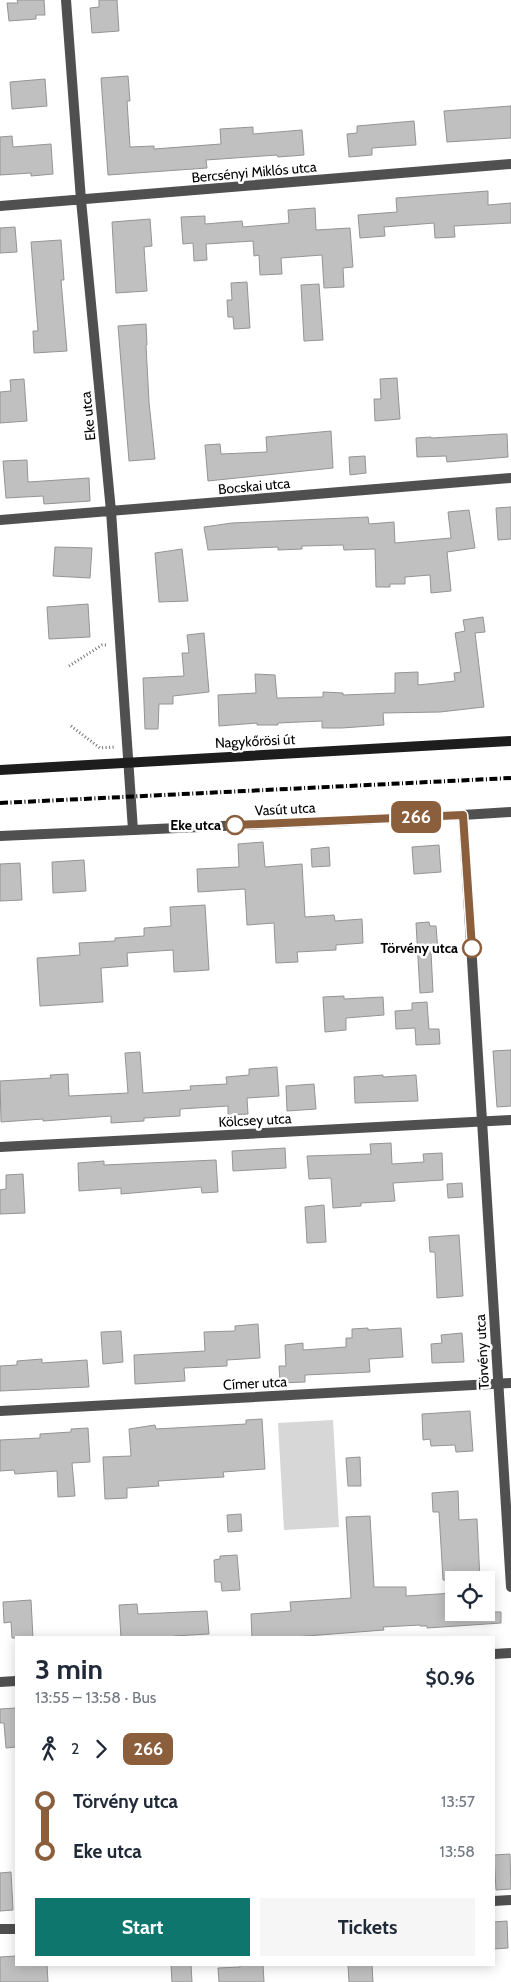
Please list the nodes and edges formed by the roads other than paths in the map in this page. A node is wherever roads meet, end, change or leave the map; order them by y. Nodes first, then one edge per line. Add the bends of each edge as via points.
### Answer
1 (66, 0) edge
2 (511, 164) edge
3 (81, 200) junction
4 (0, 206) edge
5 (511, 478) edge
6 (111, 511) junction
7 (0, 520) edge
8 (511, 741) edge
9 (129, 762) junction
10 (0, 770) edge
11 (511, 812) edge
12 (463, 815) junction
13 (133, 830) junction
14 (0, 836) edge
15 (511, 1120) edge
16 (483, 1122) junction
17 (0, 1147) edge
18 (511, 1383) edge
19 (497, 1384) junction
20 (0, 1411) edge
21 (511, 1587) edge
22 (511, 1653) edge
23 (495, 1654) edge
24 (15, 1681) edge
25 (0, 1682) edge
26 (511, 1900) edge
27 (495, 1901) edge
28 (15, 1928) edge
29 (0, 1930) edge

1 - 3 street, Eke utca
2 - 3 street, Bercsényi Miklós utca
3 - 4 street, Bercsényi Miklós utca
3 - 6 street, Eke utca
5 - 6 street, Bocskai utca
6 - 7 street, Bocskai utca
6 - 9 street, Eke utca
8 - 9 main road, Nagykőrösi út
9 - 10 main road, Nagykőrösi út
9 - 13 street, Eke utca
11 - 12 street, Vasút utca
12 - 13 street, Vasút utca
12 - 16 street, Törvény utca
13 - 14 street, Vasút utca
15 - 16 street, Kölcsey utca
16 - 17 street, Kölcsey utca
16 - 19 street, Törvény utca
18 - 19 street, Címer utca
19 - 20 street, Címer utca
19 - 21 street, Törvény utca
22 - 23 street
24 - 25 street
26 - 27 street
28 - 29 street

